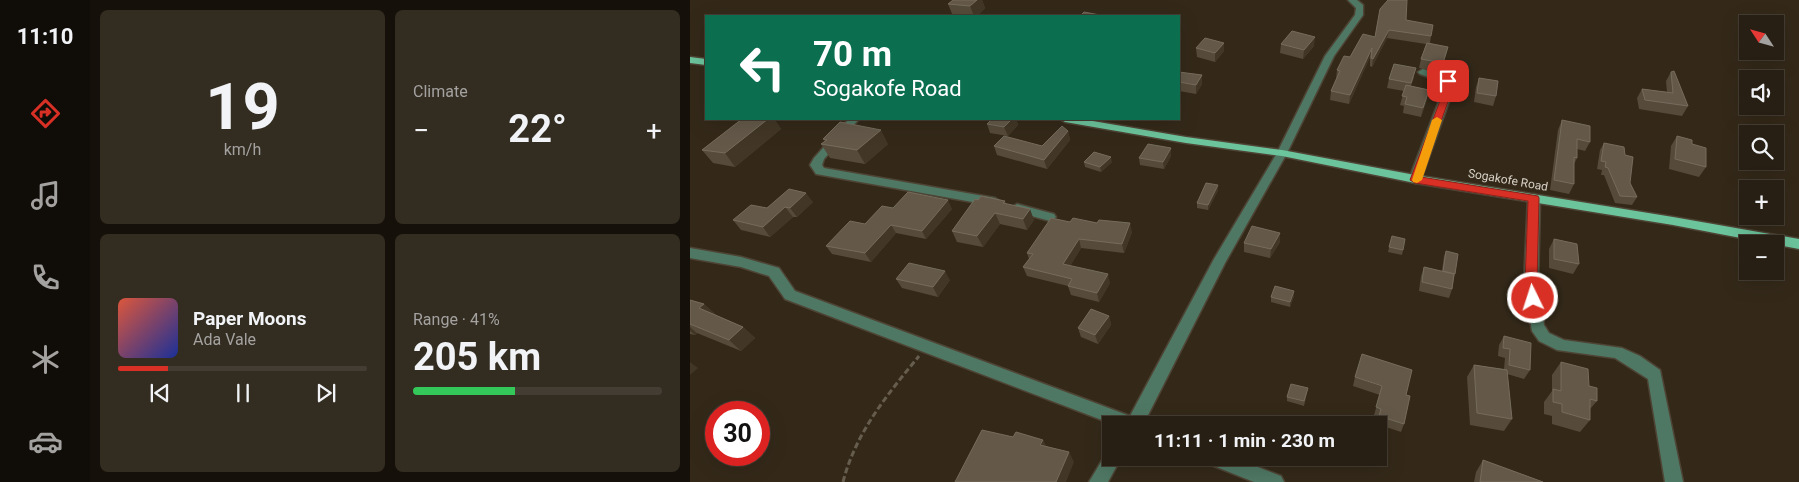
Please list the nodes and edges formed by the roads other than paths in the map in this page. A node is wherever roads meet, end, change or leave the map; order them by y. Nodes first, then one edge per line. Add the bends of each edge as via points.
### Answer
1 (1352, 0) edge
2 (690, 60) edge
3 (705, 62) edge
4 (1423, 72) dead end
5 (853, 120) edge
6 (1090, 120) edge
7 (1282, 153) junction
8 (1415, 180) junction
9 (1534, 198) junction
10 (1050, 217) edge
11 (1799, 244) edge
12 (692, 257) edge
13 (1110, 416) edge
14 (1139, 416) edge
15 (1108, 466) edge
16 (1235, 466) edge
17 (1098, 482) edge
18 (1275, 482) edge
19 (1674, 482) edge

1 - 7 street via 1360,7 1359,15 1330,56
2 - 3 main road
4 - 8 street via 1448,81 1450,85
5 - 10 street via 819,158 816,165 820,170 978,198
6 - 7 main road, Sogakofe Road via 1186,140
7 - 8 main road, Sogakofe Road
7 - 14 street via 1219,262
8 - 9 main road, Sogakofe Road
9 - 11 main road, Sogakofe Road
9 - 19 street via 1531,284 1537,327 1544,337 1562,346 1617,352 1635,360 1655,376
12 - 13 street via 741,262 774,272 790,295
15 - 17 street
16 - 18 street

